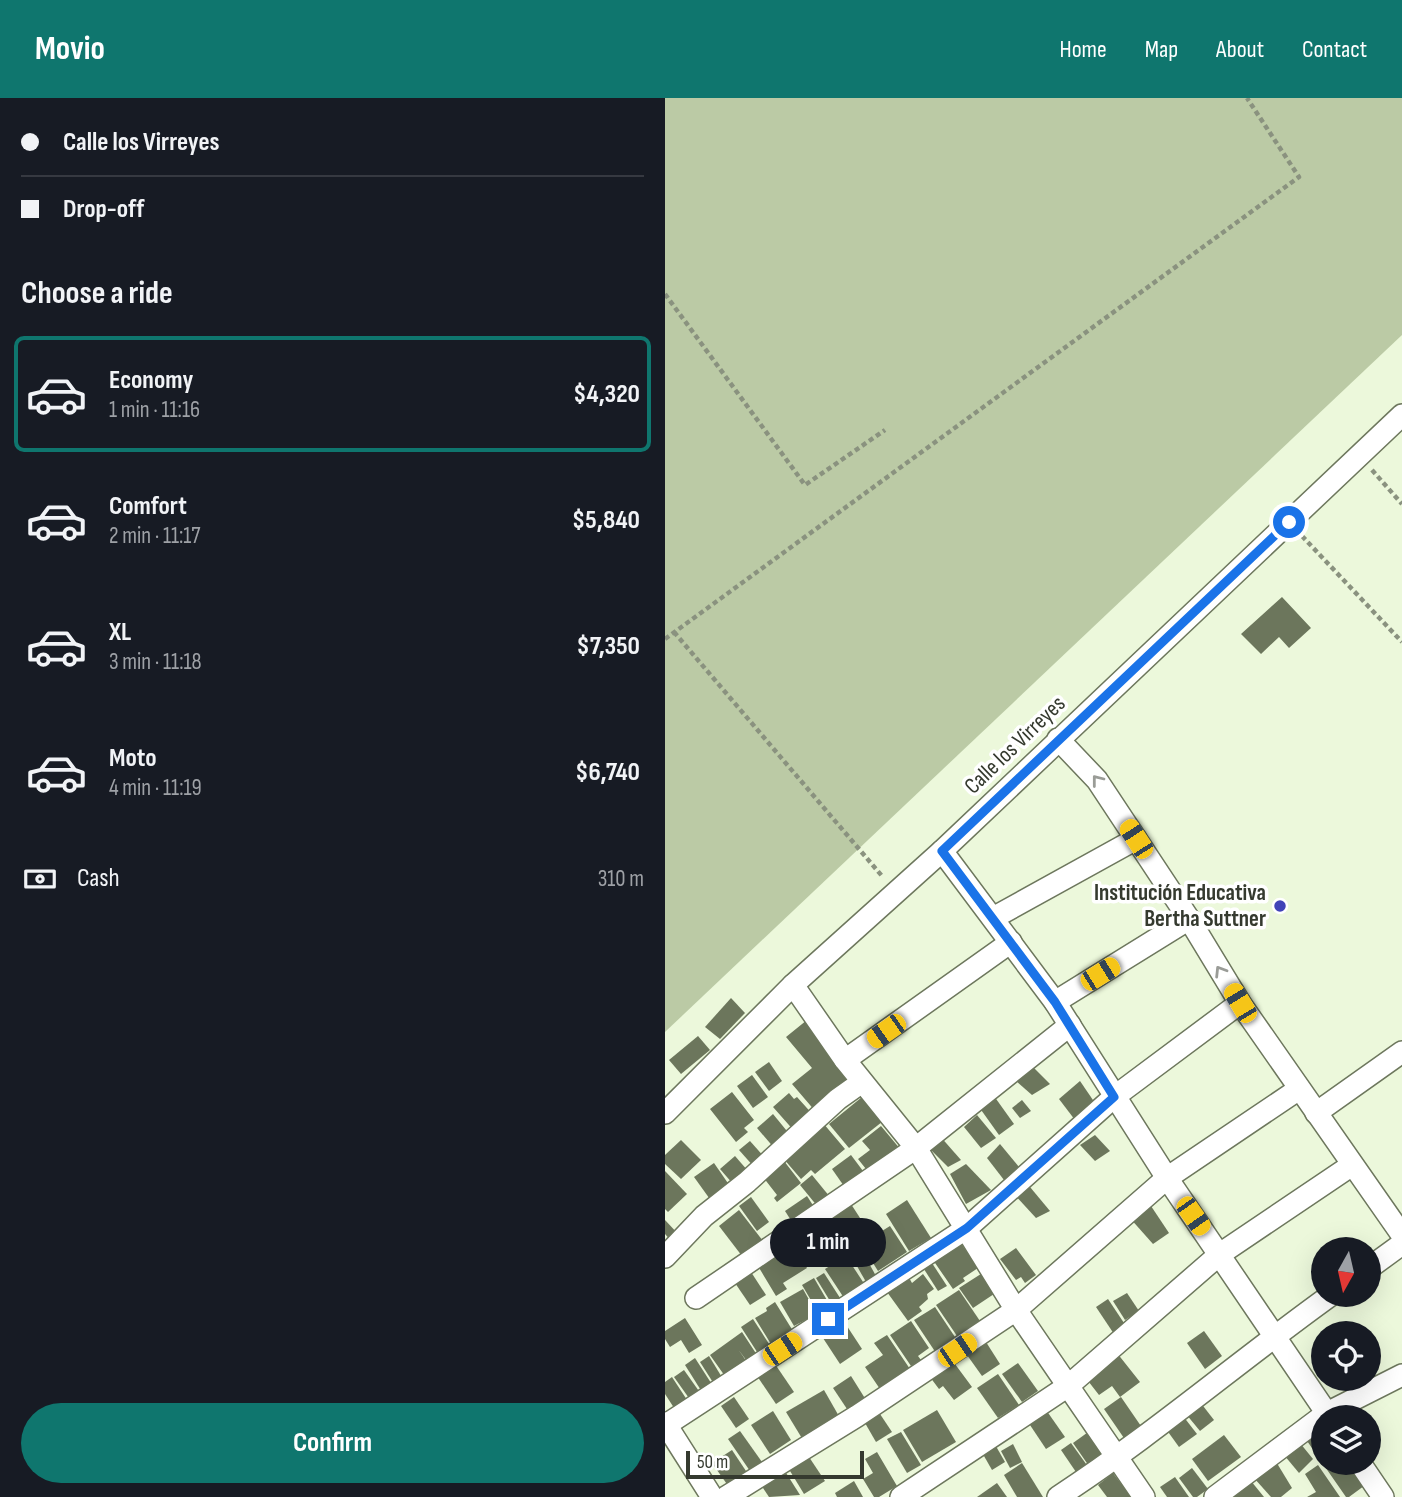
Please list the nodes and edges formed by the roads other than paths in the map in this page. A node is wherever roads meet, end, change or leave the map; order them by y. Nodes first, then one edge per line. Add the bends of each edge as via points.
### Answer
1 (1401, 417) edge
2 (1058, 740) junction
3 (1136, 839) junction
4 (942, 851) junction
5 (993, 918) junction
6 (1189, 919) junction
7 (1011, 942) junction
8 (793, 985) junction
9 (1055, 1002) junction
10 (1240, 1003) junction
11 (1070, 1024) junction
12 (1402, 1052) edge
13 (845, 1060) junction
14 (862, 1082) junction
15 (1299, 1088) junction
16 (1114, 1097) junction
17 (1317, 1113) junction
18 (665, 1114) edge
19 (916, 1148) junction
20 (1352, 1165) junction
21 (1167, 1178) junction
22 (967, 1228) junction
23 (1402, 1235) edge
24 (1402, 1244) edge
25 (1220, 1254) junction
26 (665, 1257) edge
27 (1381, 1259) edge
28 (696, 1298) dead end
29 (1314, 1307) edge
30 (1016, 1310) junction
31 (1274, 1336) junction
32 (1402, 1375) edge
33 (1068, 1386) junction
34 (1321, 1405) edge
35 (1346, 1405) edge
36 (666, 1424) edge
37 (1311, 1427) edge
38 (1118, 1458) junction
39 (1365, 1475) edge
40 (1402, 1491) edge
41 (1372, 1493) edge
42 (712, 1497) edge
43 (726, 1497) edge
44 (901, 1497) edge
45 (1058, 1497) edge
46 (1144, 1497) edge
47 (1215, 1497) edge
48 (1393, 1497) edge

1 - 2 street, Calle los Virreyes
3 -> 2 street via 1097,780
2 - 4 street, Calle los Virreyes
3 - 5 street
3 - 6 street
4 - 5 street
4 - 8 street, Calle los Virreyes
5 - 7 street
6 - 9 street
10 -> 6 street
7 - 9 street
7 - 13 street
8 - 13 street
8 - 18 street, Calle los Virreyes
9 - 11 street
10 - 15 street
10 - 16 street
11 - 16 street
11 - 19 street
12 - 17 street
13 - 14 street
14 - 19 street
14 - 26 street via 704,1216
15 - 17 street
15 - 21 street
16 - 21 street
16 - 22 street
17 - 20 street
19 - 22 street
19 - 28 street
20 - 23 street
20 - 25 street
21 - 25 street
21 - 30 street
22 - 30 street
22 - 36 street
24 - 27 street
25 - 31 street
25 - 33 street
29 - 31 street
30 - 33 street
30 - 43 street
31 - 34 street
31 - 38 street
32 - 35 street
33 - 38 street
33 - 44 street
36 - 42 street
37 - 47 street
38 - 45 street
38 - 46 street
39 - 41 street
40 - 48 street

